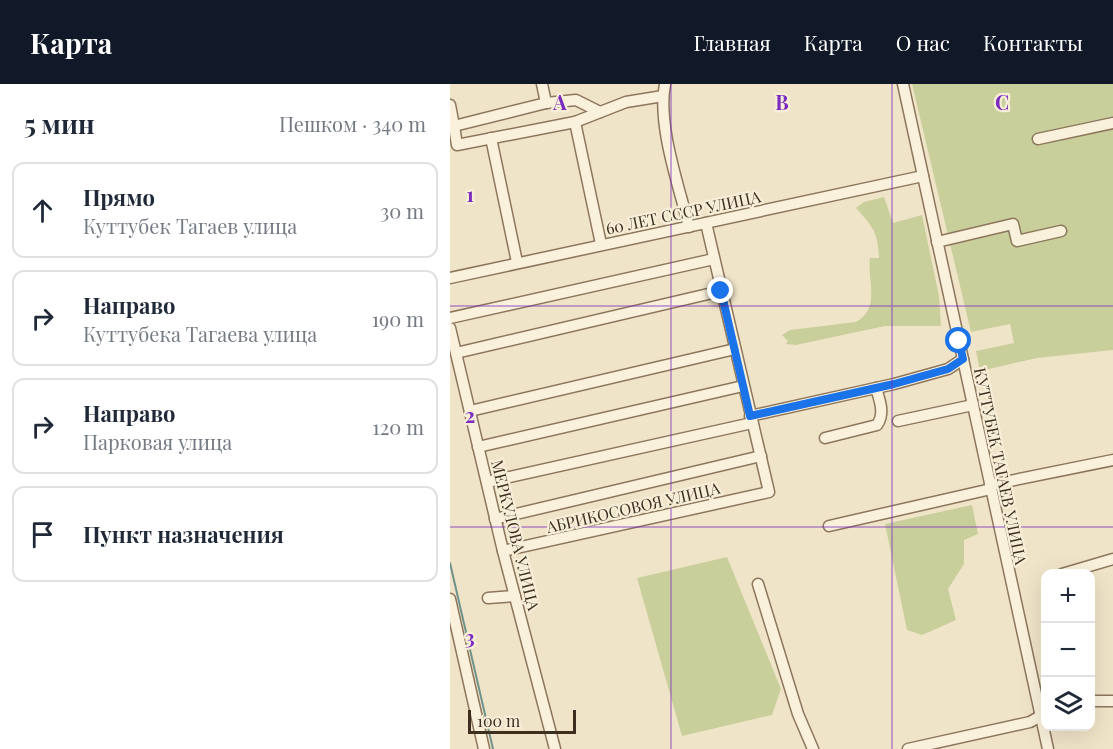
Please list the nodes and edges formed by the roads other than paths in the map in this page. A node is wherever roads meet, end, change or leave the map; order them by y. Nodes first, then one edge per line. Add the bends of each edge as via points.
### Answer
1 (542, 84) edge
2 (665, 84) edge
3 (903, 84) edge
4 (663, 96) junction
5 (546, 103) junction
6 (450, 105) edge
7 (600, 112) junction
8 (575, 122) junction
9 (1113, 123) edge
10 (454, 126) junction
11 (491, 138) junction
12 (1038, 138) dead end
13 (923, 176) junction
14 (706, 223) junction
15 (688, 227) junction
16 (1061, 231) dead end
17 (937, 242) junction
18 (602, 244) junction
19 (714, 259) junction
20 (517, 262) junction
21 (450, 278) edge
22 (721, 291) junction
23 (450, 318) edge
24 (450, 328) edge
25 (735, 349) junction
26 (456, 353) junction
27 (963, 359) junction
28 (743, 386) junction
29 (876, 388) junction
30 (973, 405) junction
31 (470, 411) junction
32 (751, 420) junction
33 (898, 421) dead end
34 (825, 438) dead end
35 (478, 447) junction
36 (761, 456) junction
37 (1113, 460) edge
38 (487, 482) junction
39 (991, 489) junction
40 (495, 519) junction
41 (829, 526) dead end
42 (503, 551) junction
43 (1113, 559) edge
44 (1077, 569) edge
45 (758, 584) dead end
46 (515, 596) junction
47 (488, 598) dead end
48 (450, 599) edge
49 (1095, 701) edge
50 (1113, 701) edge
51 (1041, 705) edge
52 (1041, 715) edge
53 (1045, 731) edge
54 (484, 749) edge
55 (555, 749) edge
56 (813, 749) edge
57 (908, 749) edge
58 (1048, 749) edge

1 - 5 street
2 - 4 street
3 - 13 street, КУТТУБЕК ТАГАЕВ УЛИЦА
4 - 7 street via 626,102
4 - 15 street
5 - 7 street via 576,100
5 - 10 street
6 - 10 street
7 - 8 street
8 - 11 street
8 - 18 street
9 - 12 street
10 - 11 street via 457,145
11 - 20 street
13 - 14 street, 60 ЛЕТ СССР УЛИЦА
13 - 17 street, КУТТУБЕК ТАГАЕВ УЛИЦА
14 - 15 street, 60 ЛЕТ СССР УЛИЦА
14 - 19 street
15 - 18 street, 60 ЛЕТ СССР УЛИЦА
16 - 17 street via 1017,241 1013,224
17 - 27 street, КУТТУБЕК ТАГАЕВ УЛИЦА
18 - 20 street, 60 ЛЕТ СССР УЛИЦА
19 - 22 street
19 - 23 street
20 - 21 street, 60 ЛЕТ СССР УЛИЦА
22 - 25 street
22 - 26 street
24 - 26 street, МЕРКУЛОВА УЛИЦА
25 - 28 street
25 - 31 street
26 - 31 street, МЕРКУЛОВА УЛИЦА
27 - 29 street via 948,369
27 - 30 street, КУТТУБЕК ТАГАЕВ УЛИЦА
28 - 32 street
28 - 35 street
29 - 32 street
29 - 34 street via 881,407 877,425
30 - 33 street
30 - 39 street, КУТТУБЕК ТАГАЕВ УЛИЦА
31 - 35 street, МЕРКУЛОВА УЛИЦА
32 - 36 street
32 - 38 street
35 - 38 street, МЕРКУЛОВА УЛИЦА
36 - 40 street
36 - 42 street, АБРИКОСОВОЯ УЛИЦА via 769,492
37 - 39 street
38 - 40 street, МЕРКУЛОВА УЛИЦА
39 - 41 street
39 - 51 street, КУТТУБЕК ТАГАЕВ УЛИЦА
40 - 42 street, МЕРКУЛОВА УЛИЦА
42 - 46 street, МЕРКУЛОВА УЛИЦА
43 - 44 street
45 - 56 street via 798,714
46 - 47 street
46 - 55 street, МЕРКУЛОВА УЛИЦА
48 - 54 street
49 - 50 street
52 - 57 street via 1030,722
53 - 58 street, КУТТУБЕК ТАГАЕВ УЛИЦА

